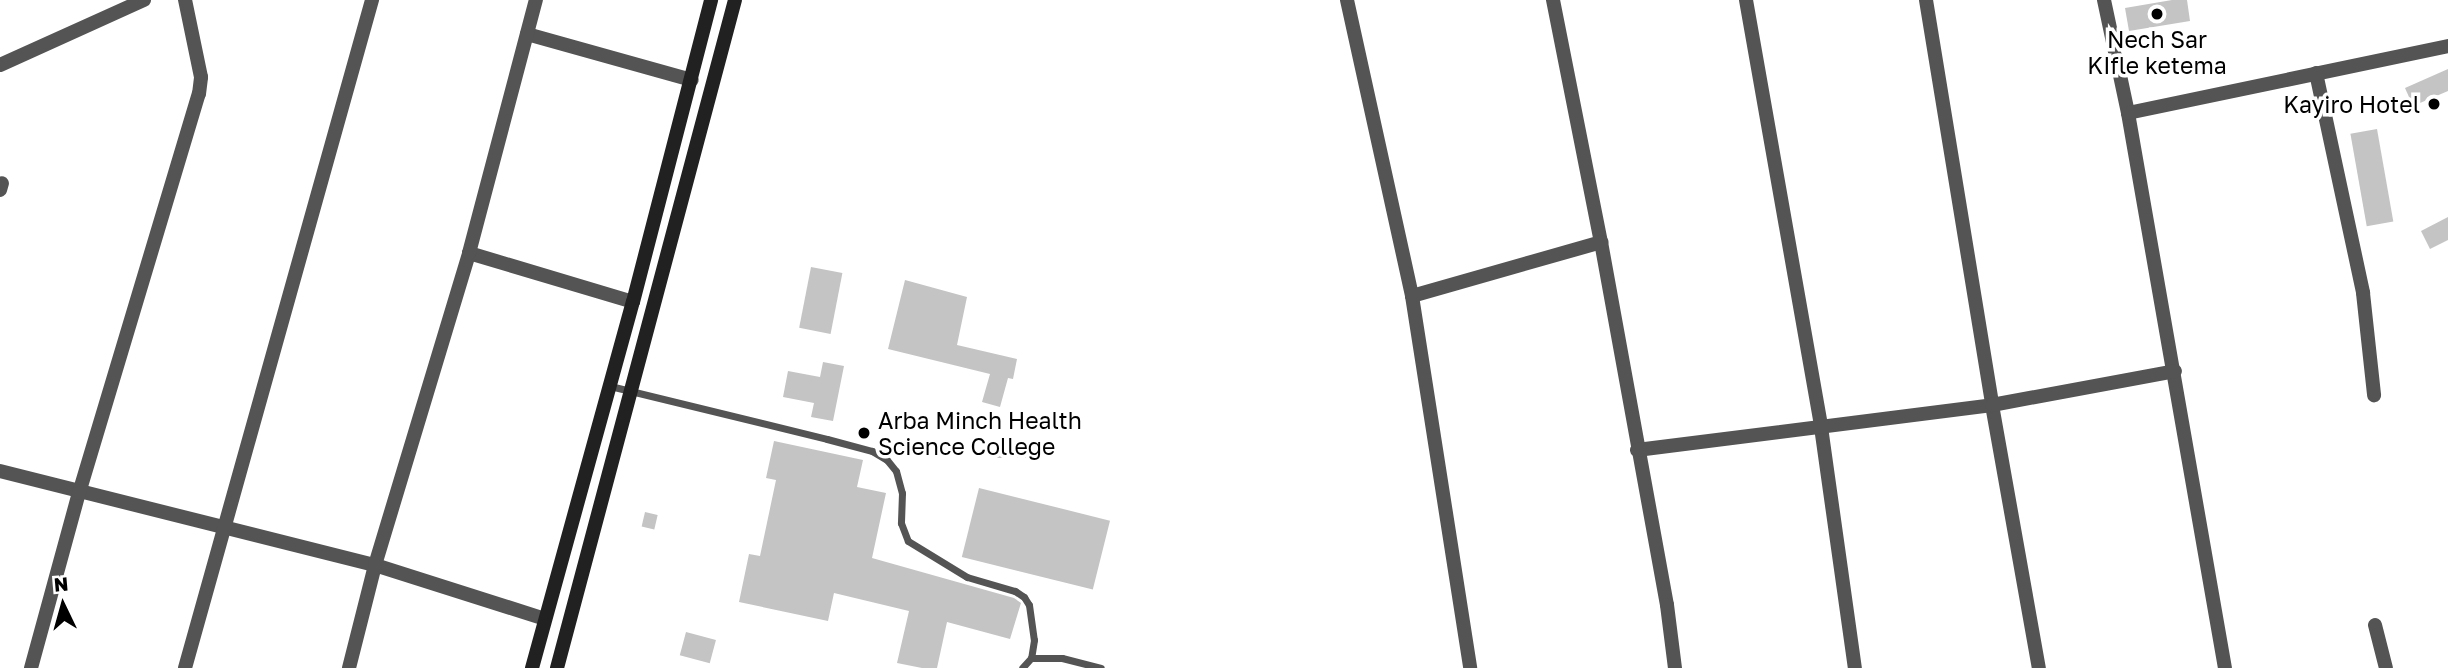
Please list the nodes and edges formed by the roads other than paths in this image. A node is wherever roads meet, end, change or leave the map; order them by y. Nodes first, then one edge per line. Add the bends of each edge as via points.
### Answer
1 (144, 0) edge
2 (185, 0) edge
3 (372, 0) edge
4 (536, 0) edge
5 (711, 0) edge
6 (735, 0) edge
7 (1347, 0) edge
8 (1553, 0) edge
9 (1746, 0) edge
10 (1926, 0) edge
11 (2104, 0) edge
12 (527, 34) junction
13 (2448, 46) edge
14 (0, 65) edge
15 (2316, 73) junction
16 (692, 80) junction
17 (2128, 113) junction
18 (1601, 242) junction
19 (468, 253) junction
20 (1412, 296) junction
21 (633, 302) junction
22 (2175, 371) junction
23 (609, 386) junction
24 (631, 392) junction
25 (2374, 394) dead end
26 (1992, 405) junction
27 (1821, 427) junction
28 (1637, 450) junction
29 (0, 471) edge
30 (79, 493) junction
31 (222, 528) junction
32 (375, 565) junction
33 (545, 619) junction
34 (2375, 625) dead end
35 (1031, 658) junction
36 (31, 668) edge
37 (185, 668) edge
38 (349, 668) edge
39 (532, 668) edge
40 (557, 668) edge
41 (1022, 668) edge
42 (1101, 668) edge
43 (1470, 668) edge
44 (1675, 668) edge
45 (1856, 668) edge
46 (2039, 668) edge
47 (2225, 668) edge
48 (2386, 668) edge

1 - 14 street
2 - 30 street via 200,69 199,94
3 - 31 street
4 - 12 street
5 - 16 main road
6 - 24 main road
7 - 20 street
8 - 18 street
9 - 27 street
10 - 26 street
11 - 17 street
12 - 16 street
12 - 19 street
13 - 15 street
15 - 17 street
15 - 25 street via 2363,293
16 - 21 main road
17 - 22 street
18 - 20 street
18 - 28 street
19 - 21 street
19 - 32 street
20 - 43 street
21 - 23 main road
22 - 26 street
22 - 47 street
23 - 24 lane
23 - 33 main road
24 - 35 lane via 838,442 887,460 899,482 901,523 908,541 967,577 1024,597 1034,627
24 - 40 main road
26 - 27 street
26 - 46 street
27 - 28 street
27 - 45 street
28 - 44 street
29 - 30 street
30 - 31 street
30 - 36 street
31 - 32 street
31 - 37 street
32 - 33 street
32 - 38 street
33 - 39 main road
34 - 48 street
35 - 41 lane
35 - 42 lane

